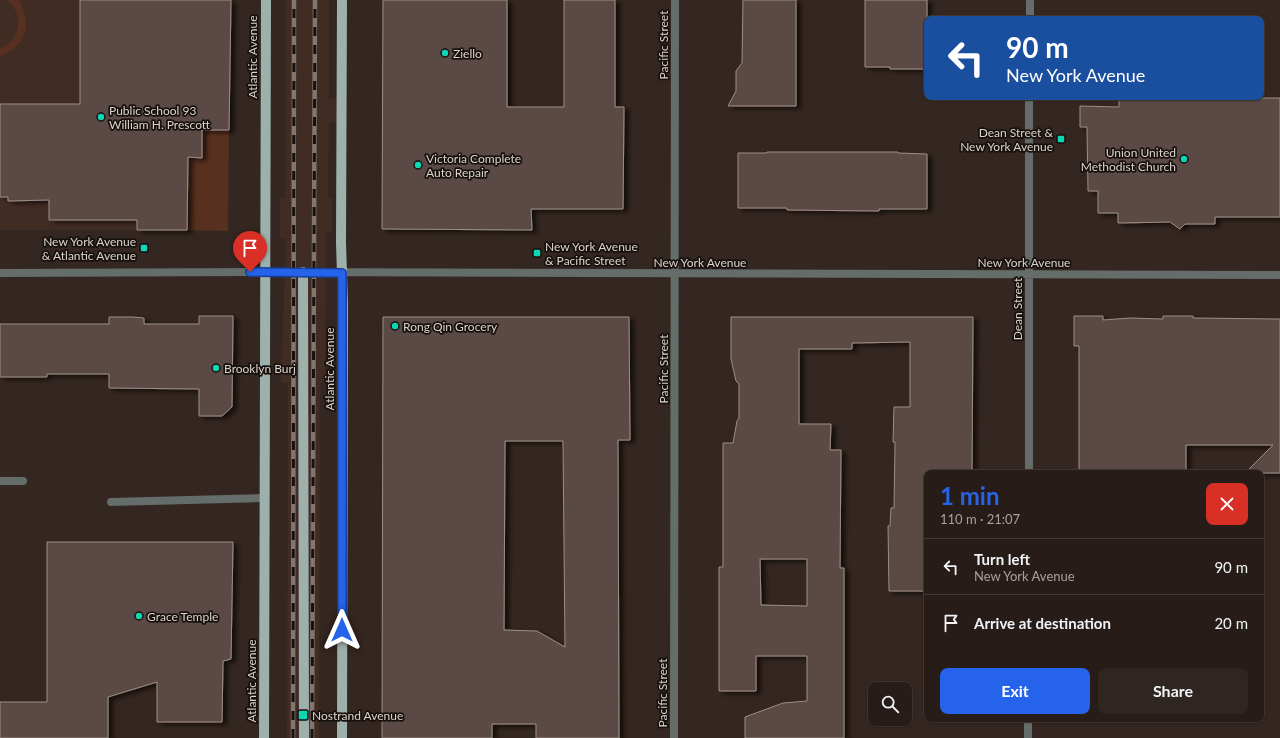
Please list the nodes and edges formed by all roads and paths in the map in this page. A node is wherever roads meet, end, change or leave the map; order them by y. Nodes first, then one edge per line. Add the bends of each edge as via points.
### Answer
1 (266, 0) edge
2 (342, 0) edge
3 (675, 0) edge
4 (1030, 0) edge
5 (1030, 16) edge
6 (1029, 100) edge
7 (264, 272) junction
8 (303, 272) junction
9 (0, 273) edge
10 (342, 273) junction
11 (675, 273) junction
12 (1029, 275) junction
13 (1280, 275) edge
14 (1029, 470) edge
15 (0, 481) edge
16 (23, 481) dead end
17 (264, 498) junction
18 (112, 502) dead end
19 (1028, 722) edge
20 (264, 738) edge
21 (304, 738) edge
22 (342, 738) edge
23 (674, 738) edge
24 (1028, 738) edge

1 - 7 main road, Atlantic Avenue
2 - 10 main road, Atlantic Avenue
3 - 11 street, Pacific Street
4 - 5 street
6 - 12 street, Dean Street
7 - 8 street, New York Avenue
7 - 9 street, New York Avenue
7 - 17 main road, Atlantic Avenue
8 - 10 street, New York Avenue
8 - 21 main road
10 - 11 street, New York Avenue
10 - 22 main road, Atlantic Avenue
11 - 12 street, New York Avenue
11 - 23 street, Pacific Street
12 - 13 street, New York Avenue
12 - 14 street, Dean Street
15 - 16 street
17 - 18 street
17 - 20 main road, Atlantic Avenue
19 - 24 street

